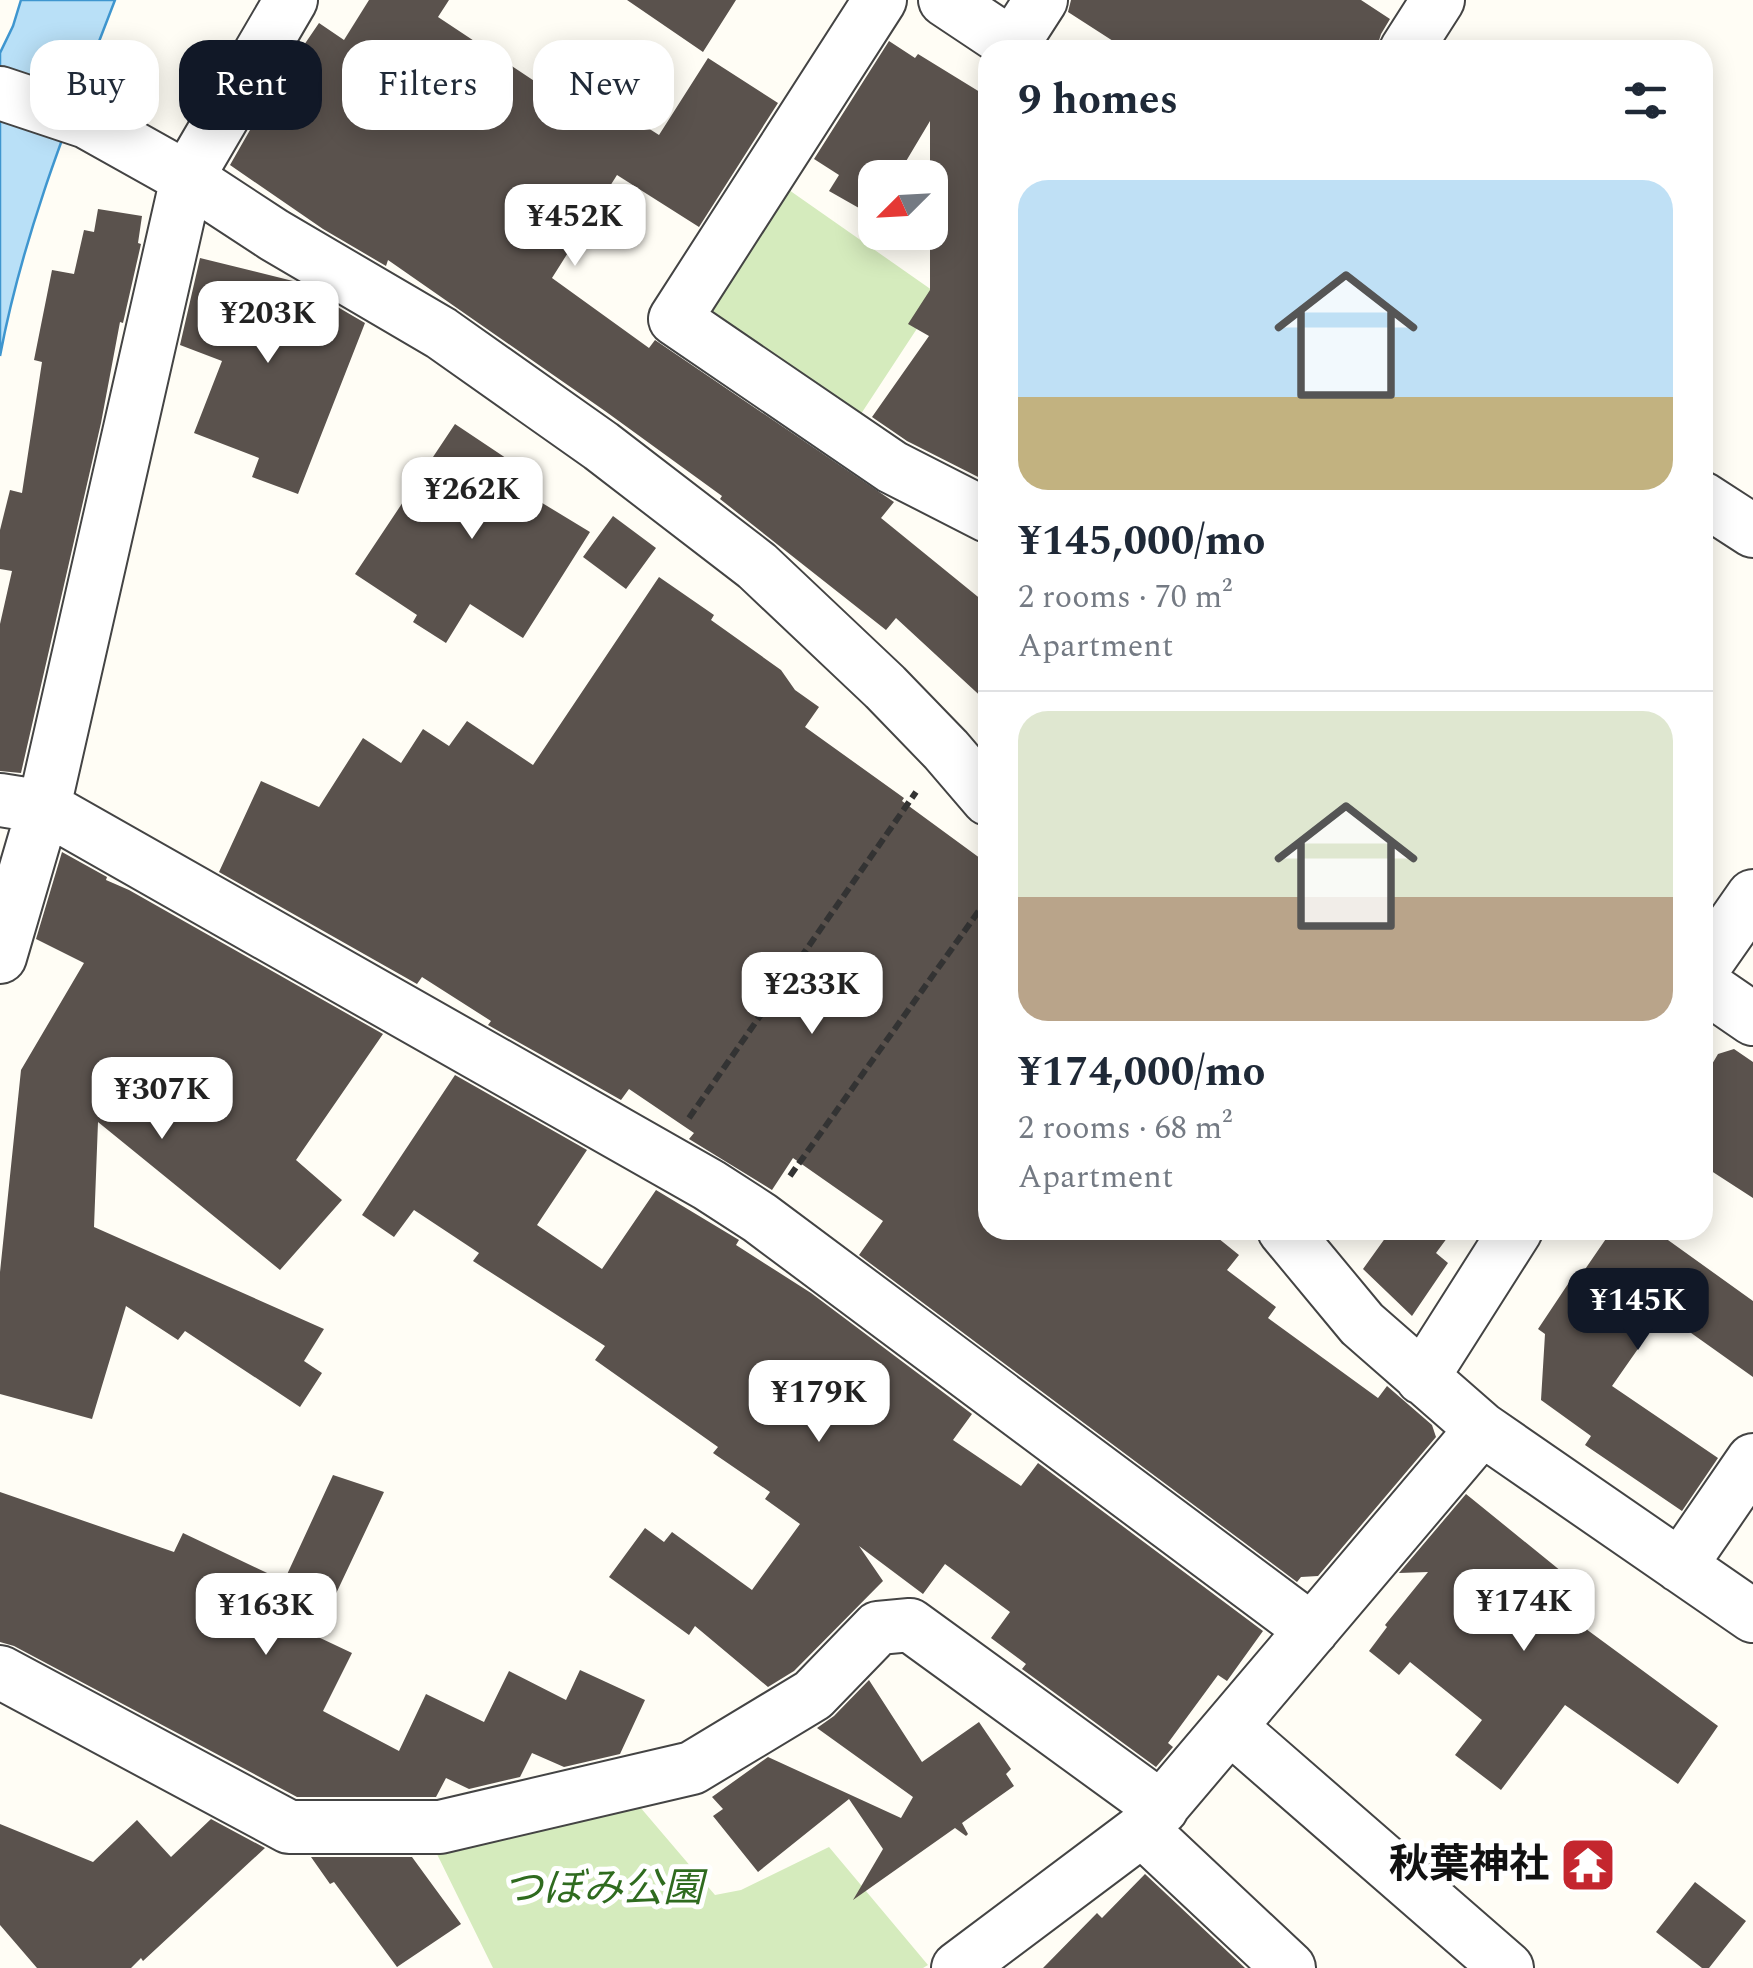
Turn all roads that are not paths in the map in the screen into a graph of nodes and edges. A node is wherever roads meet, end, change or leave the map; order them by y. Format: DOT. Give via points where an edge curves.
graph roads {
  1 [pos="291,0"];
  2 [pos="880,0"];
  3 [pos="945,0"];
  4 [pos="1042,0"];
  5 [pos="1438,0"];
  6 [pos="1004,40"];
  7 [pos="1020,40"];
  8 [pos="1412,40"];
  9 [pos="0,94"];
  10 [pos="188,178"];
  11 [pos="1713,505"];
  12 [pos="978,511"];
  13 [pos="1753,530"];
  14 [pos="978,787"];
  15 [pos="22,804"];
  16 [pos="1753,896"];
  17 [pos="1713,953"];
  18 [pos="0,957"];
  19 [pos="1713,992"];
  20 [pos="1753,1019"];
  21 [pos="1292,1240"];
  22 [pos="1510,1240"];
  23 [pos="1422,1378"];
  24 [pos="1482,1429"];
  25 [pos="1753,1460"];
  26 [pos="1680,1566"];
  27 [pos="1753,1616"];
  28 [pos="1312,1630"];
  29 [pos="0,1672"];
  30 [pos="1230,1727"];
  31 [pos="1152,1819"];
  32 [pos="958,1968"];
  33 [pos="1290,1968"];
  34 [pos="1507,1968"];
  1 -- 10 [label="street"];
  2 -- 12 [label="street" via="674,319 892,467"];
  3 -- 6 [label="street"];
  4 -- 7 [label="street"];
  5 -- 8 [label="street"];
  9 -- 10 [label="street" via="87,122"];
  10 -- 14 [label="street" via="441,333 757,566"];
  10 -- 15 [label="street"];
  11 -- 13 [label="street"];
  15 -- 18 [label="street"];
  15 -- 28 [label="street" via="662,1156 760,1218"];
  16 -- 17 [label="street"];
  19 -- 20 [label="street"];
  21 -- 23 [label="street" via="1362,1324"];
  22 -- 23 [label="street"];
  23 -- 24 [label="street"];
  24 -- 26 [label="street"];
  24 -- 28 [label="street"];
  25 -- 26 [label="street"];
  26 -- 27 [label="street"];
  28 -- 30 [label="street"];
  29 -- 31 [label="street" via="288,1826 440,1826 692,1768 813,1695 878,1628 910,1625"];
  30 -- 31 [label="street"];
  30 -- 34 [label="street"];
  31 -- 32 [label="street"];
  31 -- 33 [label="street"];
}
